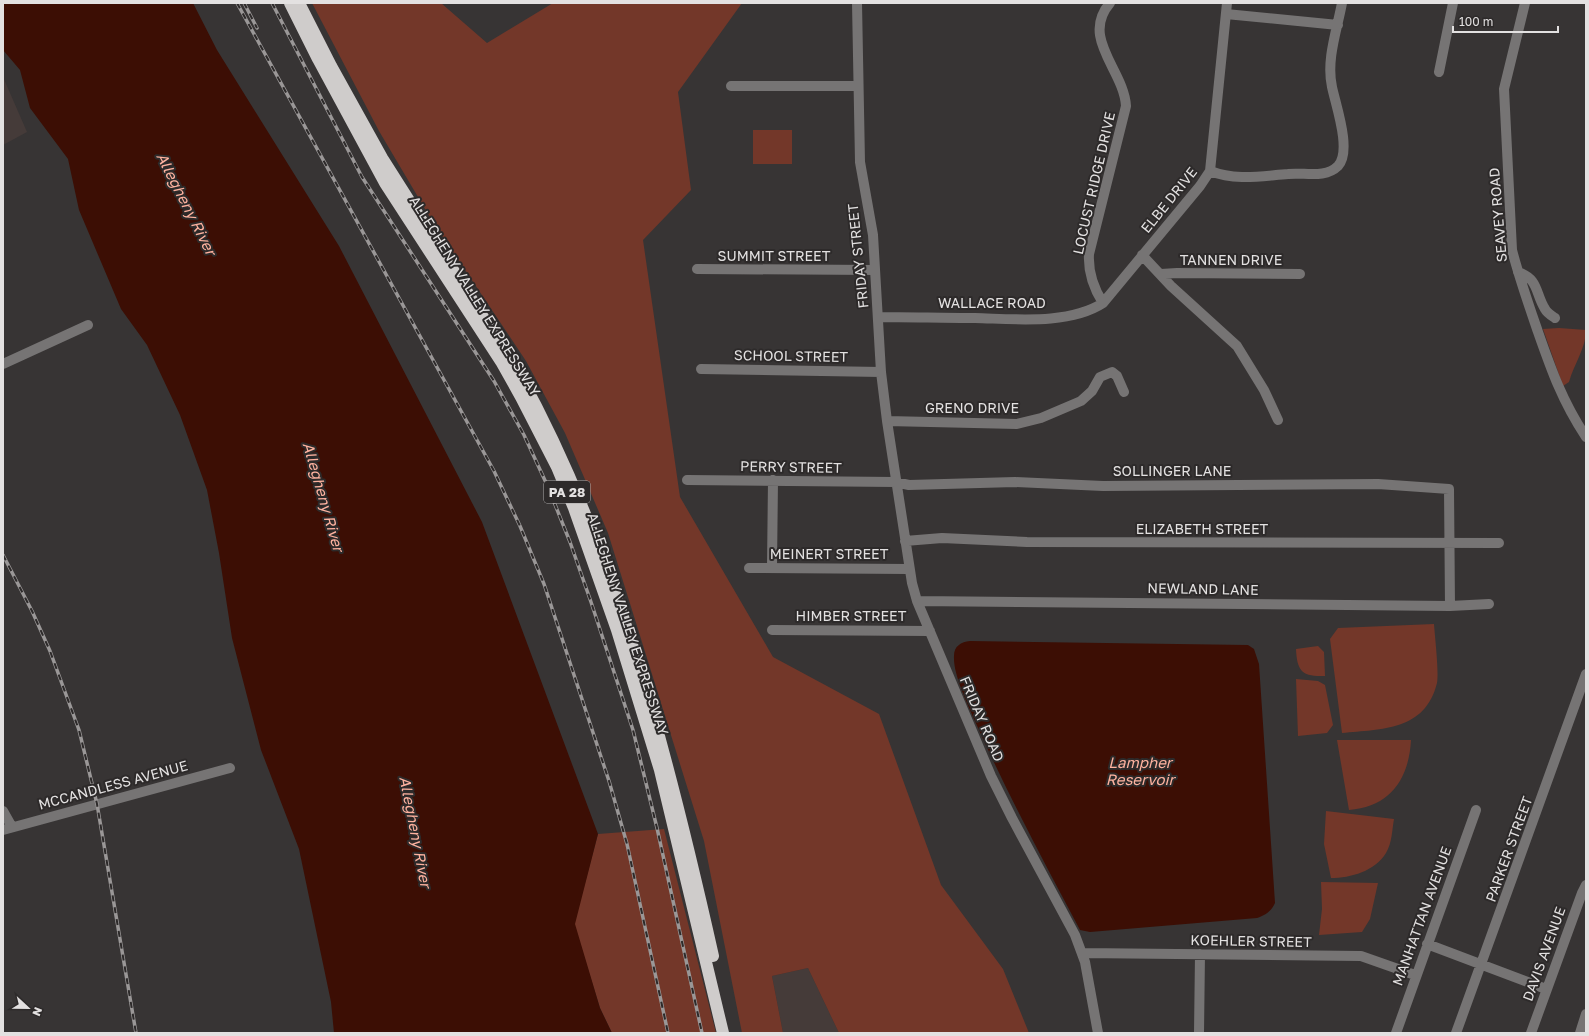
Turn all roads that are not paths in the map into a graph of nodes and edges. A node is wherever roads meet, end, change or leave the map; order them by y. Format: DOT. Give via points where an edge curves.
graph roads {
  1 [pos="290,3"];
  2 [pos="300,3"];
  3 [pos="857,3"];
  4 [pos="1110,3"];
  5 [pos="1227,3"];
  6 [pos="1342,3"];
  7 [pos="1453,3"];
  8 [pos="1525,3"];
  9 [pos="1226,14"];
  10 [pos="1338,25"];
  11 [pos="1438,72"];
  12 [pos="731,86"];
  13 [pos="858,86"];
  14 [pos="1210,171"];
  15 [pos="1142,255"];
  16 [pos="697,270"];
  17 [pos="875,270"];
  18 [pos="1518,272"];
  19 [pos="1161,274"];
  20 [pos="1300,274"];
  21 [pos="1103,303"];
  22 [pos="878,317"];
  23 [pos="1555,318"];
  24 [pos="88,325"];
  25 [pos="3,364"];
  26 [pos="701,369"];
  27 [pos="881,372"];
  28 [pos="1124,392"];
  29 [pos="1278,420"];
  30 [pos="887,421"];
  31 [pos="1586,437"];
  32 [pos="686,480"];
  33 [pos="773,480"];
  34 [pos="895,482"];
  35 [pos="905,541"];
  36 [pos="1499,543"];
  37 [pos="1449,544"];
  38 [pos="772,567"];
  39 [pos="749,568"];
  40 [pos="909,569"];
  41 [pos="917,601"];
  42 [pos="1489,604"];
  43 [pos="1450,606"];
  44 [pos="772,630"];
  45 [pos="930,631"];
  46 [pos="1586,674"];
  47 [pos="230,768"];
  48 [pos="1476,810"];
  49 [pos="3,811"];
  50 [pos="8,828"];
  51 [pos="1586,885"];
  52 [pos="1427,944"];
  53 [pos="1082,953"];
  54 [pos="1200,954"];
  55 [pos="1482,965"];
  56 [pos="1415,975"];
  57 [pos="1546,989"];
  58 [pos="1586,1014"];
  59 [pos="723,1033"];
  60 [pos="732,1033"];
  61 [pos="1098,1033"];
  62 [pos="1199,1033"];
  63 [pos="1396,1033"];
  64 [pos="1456,1033"];
  65 [pos="1531,1033"];
  66 [pos="1580,1033"];
  1 -- 59 [label="highway, ALLEGHENY VALLEY EXPRESSWAY / PA 28" via="385,183 502,363 554,460 592,555 655,750"];
  2 -- 60 [label="highway, ALLEGHENY VALLEY EXPRESSWAY / PA 28" via="331,66 382,158 525,386 553,439 590,523 654,715"];
  3 -- 13 [label="street, FRIDAY STREET"];
  4 -- 21 [label="street, LOCUST RIDGE DRIVE" via="1100,18 1099,38 1124,91 1126,106 1089,254 1090,270"];
  5 -- 9 [label="street, ELBE DRIVE"];
  6 -- 10 [label="street"];
  7 -- 11 [label="street"];
  8 -- 18 [label="street, SEAVEY ROAD" via="1504,88 1511,236"];
  9 -- 10 [label="street"];
  9 -- 14 [label="street, ELBE DRIVE"];
  10 -- 14 [label="street" via="1329,74 1344,144 1344,154 1337,167 1319,174 1290,173 1239,178"];
  12 -- 13 [label="street"];
  13 -- 17 [label="street, FRIDAY STREET" via="860,162 870,215"];
  14 -- 15 [label="street, ELBE DRIVE"];
  15 -- 19 [label="street"];
  15 -- 21 [label="street, ELBE DRIVE"];
  16 -- 17 [label="street, SUMMIT STREET"];
  17 -- 22 [label="street, FRIDAY STREET"];
  18 -- 23 [label="street" via="1533,281 1546,310"];
  18 -- 31 [label="street, SEAVEY ROAD" via="1560,394"];
  19 -- 20 [label="street, TANNEN DRIVE"];
  19 -- 29 [label="street" via="1237,346 1264,390"];
  21 -- 22 [label="street, WALLACE ROAD" via="1087,312 1071,316 1029,319"];
  22 -- 27 [label="street, FRIDAY STREET"];
  24 -- 25 [label="street"];
  26 -- 27 [label="street, SCHOOL STREET"];
  27 -- 30 [label="street, FRIDAY STREET"];
  28 -- 30 [label="street, GRENO DRIVE" via="1117,376 1112,372 1100,377 1092,391 1081,401 1041,418 1017,424"];
  30 -- 34 [label="street, FRIDAY STREET"];
  32 -- 33 [label="street, PERRY STREET"];
  33 -- 34 [label="street, PERRY STREET"];
  33 -- 38 [label="street"];
  34 -- 35 [label="street, FRIDAY ROAD"];
  34 -- 37 [label="street, SOLLINGER LANE" via="909,485 1015,482 1103,486 1378,484 1449,489"];
  35 -- 37 [label="street, ELIZABETH STREET" via="942,538 1026,542"];
  35 -- 40 [label="street, FRIDAY ROAD"];
  36 -- 37 [label="street, ELIZABETH STREET"];
  37 -- 43 [label="street"];
  38 -- 39 [label="street, MEINERT STREET"];
  38 -- 40 [label="street, MEINERT STREET"];
  40 -- 41 [label="street, FRIDAY ROAD"];
  41 -- 43 [label="street, NEWLAND LANE"];
  41 -- 45 [label="street, FRIDAY ROAD"];
  42 -- 43 [label="street, NEWLAND LANE"];
  44 -- 45 [label="street, HIMBER STREET"];
  45 -- 53 [label="street, FRIDAY ROAD" via="991,776 1075,935"];
  46 -- 55 [label="street, PARKER STREET"];
  47 -- 50 [label="street, MCCANDLESS AVENUE"];
  48 -- 52 [label="street, MANHATTAN AVENUE"];
  49 -- 50 [label="street"];
  51 -- 57 [label="street, DAVIS AVENUE"];
  52 -- 55 [label="street"];
  52 -- 56 [label="street, MANHATTAN AVENUE"];
  53 -- 54 [label="street, KOEHLER STREET"];
  53 -- 61 [label="street, FRIDAY ROAD"];
  54 -- 56 [label="street, KOEHLER STREET" via="1361,956"];
  54 -- 62 [label="street"];
  55 -- 57 [label="street"];
  55 -- 64 [label="street, PARKER STREET"];
  56 -- 63 [label="street, MANHATTAN AVENUE"];
  57 -- 65 [label="street, DAVIS AVENUE"];
  58 -- 66 [label="street"];
}
